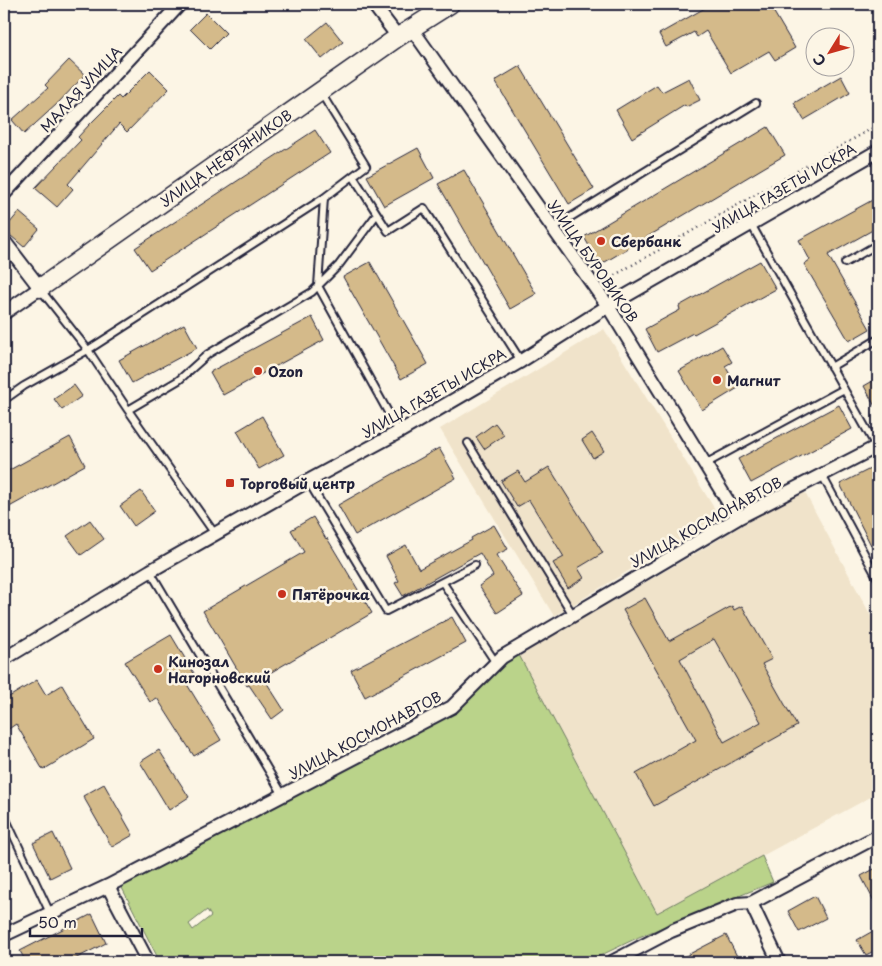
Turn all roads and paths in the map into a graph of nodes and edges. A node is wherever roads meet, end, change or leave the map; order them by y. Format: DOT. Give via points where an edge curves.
graph roads {
  1 [pos="180,4"];
  2 [pos="373,4"];
  3 [pos="450,4"];
  4 [pos="876,4"];
  5 [pos="405,33"];
  6 [pos="878,35"];
  7 [pos="320,92"];
  8 [pos="756,102"];
  9 [pos="878,125"];
  10 [pos="878,151"];
  11 [pos="353,176"];
  12 [pos="4,194"];
  13 [pos="324,198"];
  14 [pos="377,214"];
  15 [pos="751,224"];
  16 [pos="552,228"];
  17 [pos="4,241"];
  18 [pos="878,244"];
  19 [pos="845,263"];
  20 [pos="318,286"];
  21 [pos="594,286"];
  22 [pos="40,288"];
  23 [pos="608,306"];
  24 [pos="4,313"];
  25 [pos="878,339"];
  26 [pos="88,350"];
  27 [pos="521,361"];
  28 [pos="831,367"];
  29 [pos="844,389"];
  30 [pos="4,400"];
  31 [pos="128,410"];
  32 [pos="400,432"];
  33 [pos="468,443"];
  34 [pos="878,447"];
  35 [pos="705,464"];
  36 [pos="822,475"];
  37 [pos="308,481"];
  38 [pos="738,518"];
  39 [pos="214,534"];
  40 [pos="475,565"];
  41 [pos="150,571"];
  42 [pos="878,579"];
  43 [pos="442,583"];
  44 [pos="572,615"];
  45 [pos="4,658"];
  46 [pos="496,664"];
  47 [pos="283,795"];
  48 [pos="4,815"];
  49 [pos="878,836"];
  50 [pos="108,886"];
  51 [pos="751,902"];
  52 [pos="50,913"];
  53 [pos="4,935"];
  54 [pos="148,962"];
  55 [pos="612,962"];
  56 [pos="779,962"];
  1 -- 12 [label="street, МАЛАЯ УЛИЦА"];
  2 -- 5 [label="street, УЛИЦА БУРОВИКОВ"];
  3 -- 5 [label="street, УЛИЦА НЕФТЯНИКОВ"];
  4 -- 6 [label="path" via="873,25"];
  5 -- 7 [label="street, УЛИЦА НЕФТЯНИКОВ"];
  5 -- 16 [label="street, УЛИЦА БУРОВИКОВ"];
  7 -- 11 [label="lane" via="366,166"];
  7 -- 22 [label="street, УЛИЦА НЕФТЯНИКОВ"];
  8 -- 16 [label="lane"];
  9 -- 21 [label="path"];
  10 -- 15 [label="street, УЛИЦА ГАЗЕТЫ ИСКРА"];
  11 -- 13 [label="lane"];
  11 -- 14 [label="lane"];
  13 -- 20 [label="lane"];
  13 -- 26 [label="lane"];
  14 -- 20 [label="lane" via="339,265"];
  14 -- 27 [label="lane" via="388,231 424,208"];
  15 -- 23 [label="street, УЛИЦА ГАЗЕТЫ ИСКРА"];
  15 -- 28 [label="lane"];
  16 -- 21 [label="street, УЛИЦА БУРОВИКОВ"];
  17 -- 22 [label="street"];
  18 -- 19 [label="lane"];
  20 -- 31 [label="lane" via="208,354 179,380"];
  20 -- 32 [label="lane"];
  21 -- 23 [label="street, УЛИЦА БУРОВИКОВ"];
  22 -- 24 [label="street, УЛИЦА НЕФТЯНИКОВ"];
  22 -- 26 [label="lane"];
  23 -- 27 [label="street, УЛИЦА ГАЗЕТЫ ИСКРА"];
  23 -- 35 [label="street, УЛИЦА БУРОВИКОВ"];
  25 -- 28 [label="lane"];
  26 -- 30 [label="lane"];
  26 -- 31 [label="lane"];
  27 -- 32 [label="street, УЛИЦА ГАЗЕТЫ ИСКРА"];
  28 -- 29 [label="lane"];
  29 -- 34 [label="lane"];
  29 -- 35 [label="lane"];
  31 -- 39 [label="lane"];
  32 -- 37 [label="street, УЛИЦА ГАЗЕТЫ ИСКРА"];
  33 -- 44 [label="lane"];
  34 -- 36 [label="street, УЛИЦА КОСМОНАВТОВ"];
  35 -- 38 [label="street, УЛИЦА БУРОВИКОВ"];
  36 -- 38 [label="street, УЛИЦА КОСМОНАВТОВ"];
  36 -- 42 [label="lane"];
  37 -- 39 [label="street, УЛИЦА ГАЗЕТЫ ИСКРА"];
  37 -- 43 [label="lane" via="386,611"];
  38 -- 44 [label="street, УЛИЦА КОСМОНАВТОВ"];
  39 -- 41 [label="street, УЛИЦА ГАЗЕТЫ ИСКРА"];
  40 -- 43 [label="lane"];
  41 -- 45 [label="street, УЛИЦА ГАЗЕТЫ ИСКРА"];
  41 -- 47 [label="lane"];
  43 -- 46 [label="lane"];
  44 -- 46 [label="street, УЛИЦА КОСМОНАВТОВ" via="502,657"];
  46 -- 47 [label="street, УЛИЦА КОСМОНАВТОВ" via="452,706"];
  47 -- 50 [label="street, УЛИЦА КОСМОНАВТОВ"];
  48 -- 52 [label="lane"];
  49 -- 51 [label="street"];
  50 -- 52 [label="street, УЛИЦА КОСМОНАВТОВ"];
  50 -- 54 [label="street"];
  51 -- 55 [label="street" via="737,904 671,931"];
  51 -- 56 [label="street"];
  52 -- 53 [label="street, УЛИЦА КОСМОНАВТОВ"];
}
